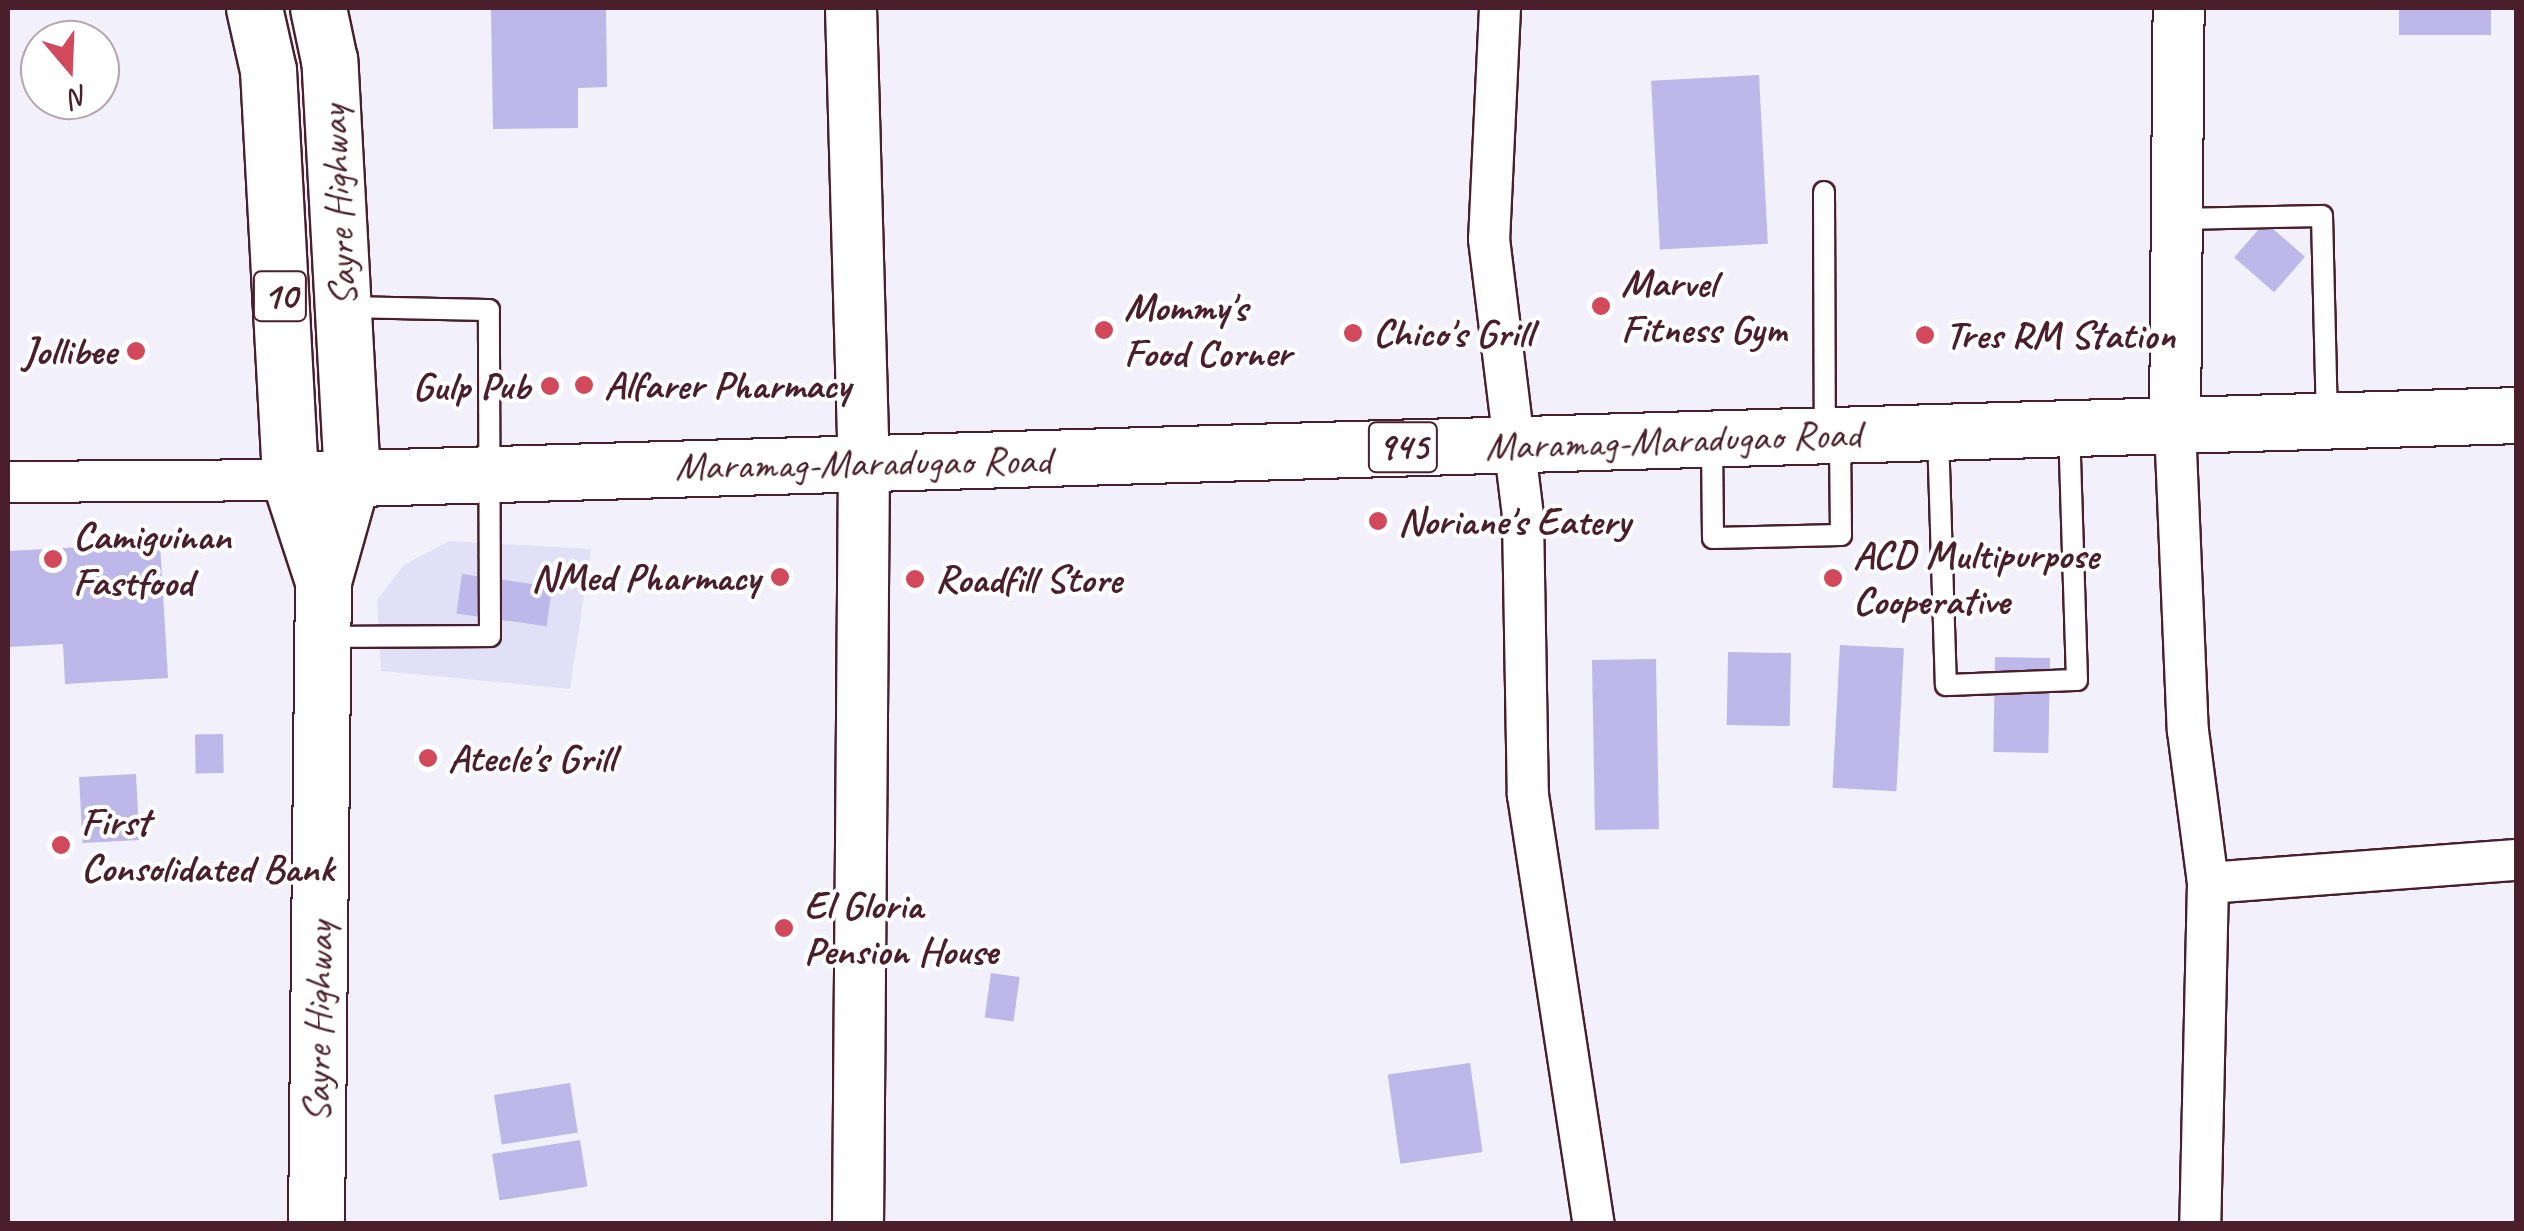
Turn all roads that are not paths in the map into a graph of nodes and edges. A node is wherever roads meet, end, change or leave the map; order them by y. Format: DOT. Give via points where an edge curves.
graph roads {
  1 [pos="254,8"];
  2 [pos="318,8"];
  3 [pos="852,8"];
  4 [pos="1500,8"];
  5 [pos="2179,8"];
  6 [pos="1824,192"];
  7 [pos="2177,219"];
  8 [pos="345,307"];
  9 [pos="2516,415"];
  10 [pos="2327,421"];
  11 [pos="2175,426"];
  12 [pos="2068,428"];
  13 [pos="1938,432"];
  14 [pos="1832,435"];
  15 [pos="1712,439"];
  16 [pos="1514,444"];
  17 [pos="864,464"];
  18 [pos="491,471"];
  19 [pos="352,478"];
  20 [pos="290,480"];
  21 [pos="8,482"];
  22 [pos="322,581"];
  23 [pos="322,637"];
  24 [pos="2516,860"];
  25 [pos="2208,883"];
  26 [pos="316,1224"];
  27 [pos="858,1224"];
  28 [pos="1594,1224"];
  29 [pos="2200,1224"];
  1 -- 20 [label="main road, Sayre Highway / 10" via="268,70"];
  2 -- 8 [label="main road, Sayre Highway / 10"];
  3 -- 17 [label="street"];
  4 -- 16 [label="street" via="1488,239"];
  5 -- 7 [label="street"];
  6 -- 14 [label="lane"];
  7 -- 10 [label="lane" via="2322,216"];
  7 -- 11 [label="street"];
  8 -- 18 [label="lane" via="490,310"];
  8 -- 19 [label="main road, Sayre Highway / 10"];
  9 -- 10 [label="main road, Maramag-Maradugao Road / 945"];
  10 -- 11 [label="main road, Maramag-Maradugao Road / 945"];
  11 -- 12 [label="main road, Maramag-Maradugao Road / 945"];
  11 -- 25 [label="street" via="2188,731"];
  12 -- 13 [label="main road, Maramag-Maradugao Road / 945"];
  12 -- 13 [label="lane" via="2077,680 1946,686"];
  13 -- 14 [label="main road, Maramag-Maradugao Road / 945"];
  14 -- 15 [label="main road, Maramag-Maradugao Road / 945"];
  14 -- 15 [label="lane" via="1841,535 1713,538"];
  15 -- 16 [label="main road, Maramag-Maradugao Road / 945"];
  16 -- 17 [label="main road, Maramag-Maradugao Road / 945"];
  16 -- 28 [label="street" via="1528,795"];
  17 -- 18 [label="main road, Maramag-Maradugao Road / 945"];
  17 -- 27 [label="street"];
  18 -- 19 [label="main road, Maramag-Maradugao Road / 945"];
  18 -- 23 [label="lane" via="490,636"];
  19 -- 20 [label="main road, Maramag-Maradugao Road / 945"];
  19 -- 22 [label="main road, Sayre Highway / 10"];
  20 -- 21 [label="street"];
  20 -- 22 [label="main road, Sayre Highway / 10"];
  22 -- 23 [label="main road, Sayre Highway / 10"];
  23 -- 26 [label="main road, Sayre Highway / 10"];
  24 -- 25 [label="street"];
  25 -- 29 [label="street"];
}
